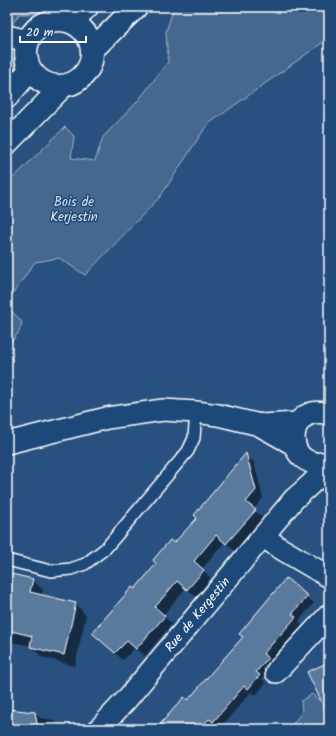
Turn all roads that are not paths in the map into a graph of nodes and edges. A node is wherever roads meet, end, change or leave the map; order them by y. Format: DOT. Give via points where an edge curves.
graph roads {
  1 [pos="87,7"];
  2 [pos="136,7"];
  3 [pos="71,22"];
  4 [pos="7,36"];
  5 [pos="28,41"];
  6 [pos="92,50"];
  7 [pos="30,70"];
  8 [pos="62,87"];
  9 [pos="7,97"];
  10 [pos="7,143"];
  11 [pos="196,412"];
  12 [pos="329,414"];
  13 [pos="298,423"];
  14 [pos="260,425"];
  15 [pos="7,443"];
  16 [pos="297,450"];
  17 [pos="327,462"];
  18 [pos="294,499"];
  19 [pos="263,536"];
  20 [pos="7,560"];
  21 [pos="329,577"];
  22 [pos="329,615"];
  23 [pos="276,672"];
  24 [pos="99,729"];
  1 -- 3 [label="main road"];
  2 -- 6 [label="main road"];
  3 -- 5 [label="main road" via="50,21 40,26"];
  3 -- 6 [label="main road" via="86,33"];
  4 -- 5 [label="street"];
  5 -- 7 [label="main road" via="26,52"];
  6 -- 8 [label="main road" via="91,63 85,74 74,84"];
  7 -- 8 [label="main road" via="44,83"];
  7 -- 9 [label="main road"];
  8 -- 10 [label="main road"];
  11 -- 14 [label="street"];
  11 -- 15 [label="street" via="163,410 107,418"];
  11 -- 20 [label="lane" via="194,438 188,451 106,548 85,564 71,569 51,571"];
  12 -- 13 [label="street" via="312,412"];
  13 -- 14 [label="street"];
  13 -- 16 [label="street, Rue de Kergestin" via="295,429"];
  14 -- 16 [label="main road"];
  16 -- 17 [label="street, Rue de Kergestin" via="313,463"];
  16 -- 18 [label="street, Rue de Kergestin" via="297,486"];
  17 -- 18 [label="street, Rue de Kergestin" via="318,477"];
  18 -- 19 [label="street, Rue de Kergestin"];
  19 -- 21 [label="street"];
  19 -- 24 [label="street, Rue de Kergestin" via="132,694"];
  22 -- 23 [label="street"];
}
